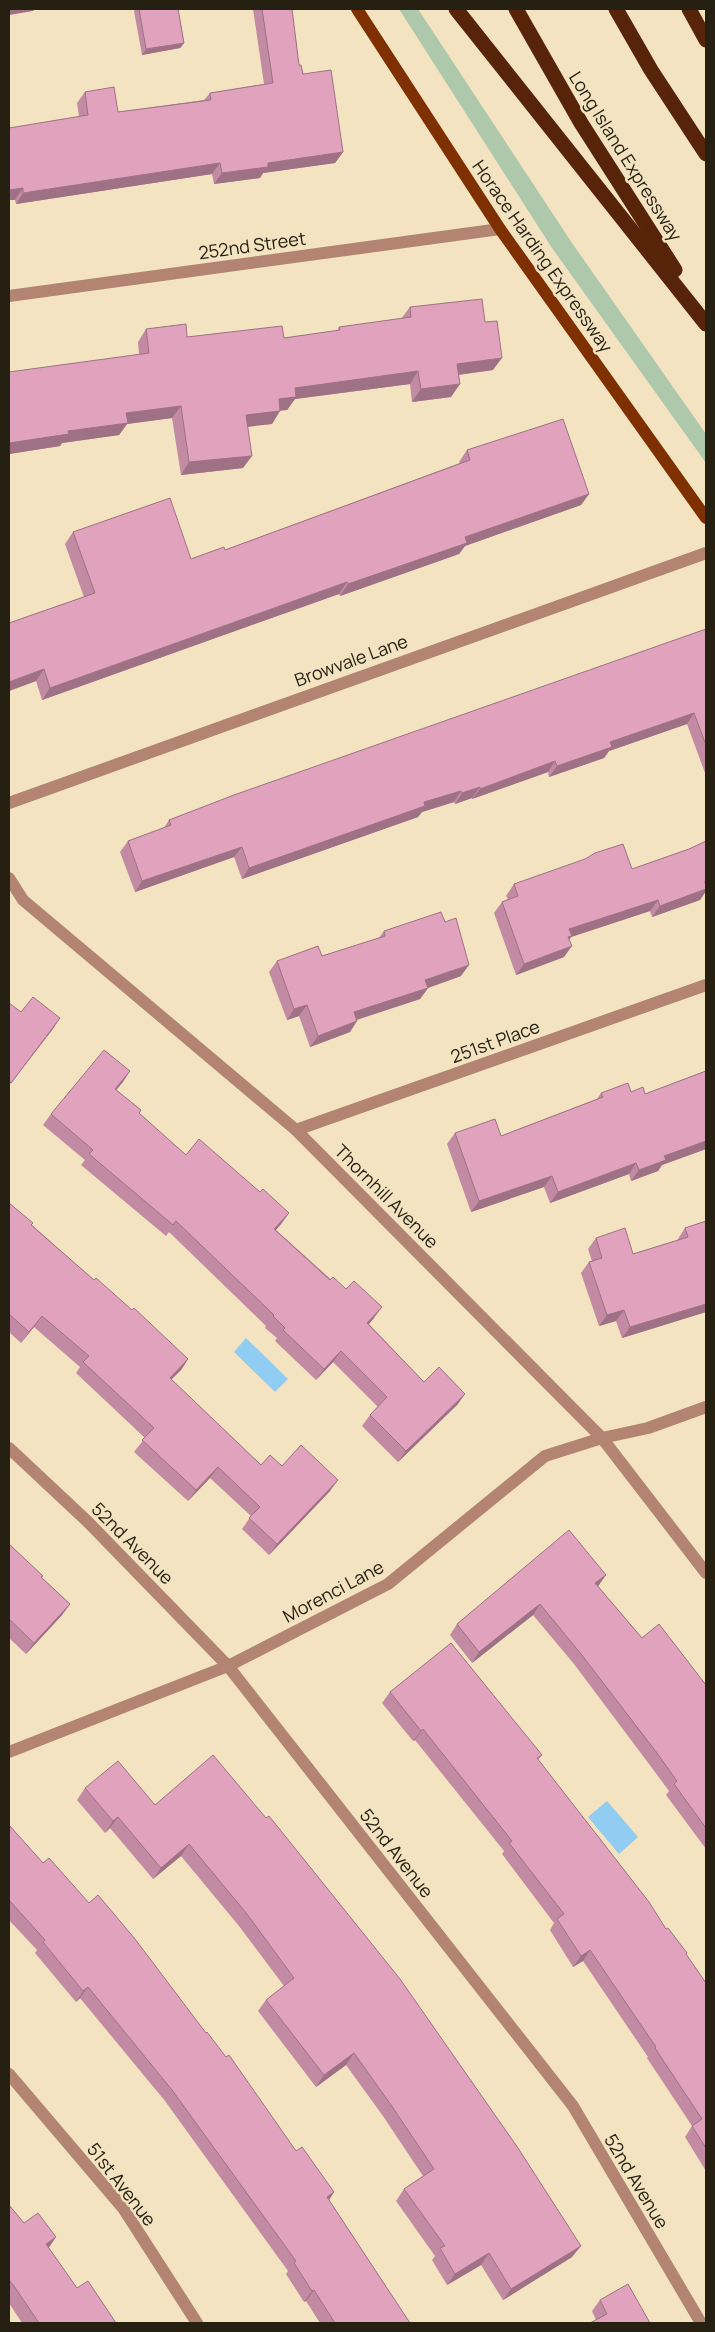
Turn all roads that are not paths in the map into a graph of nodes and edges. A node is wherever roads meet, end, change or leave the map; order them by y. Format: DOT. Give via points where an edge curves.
graph roads {
  1 [pos="357,9"];
  2 [pos="456,9"];
  3 [pos="516,9"];
  4 [pos="616,9"];
  5 [pos="689,9"];
  6 [pos="706,40"];
  7 [pos="706,154"];
  8 [pos="500,229"];
  9 [pos="9,296"];
  10 [pos="706,322"];
  11 [pos="706,518"];
  12 [pos="706,552"];
  13 [pos="9,803"];
  14 [pos="9,878"];
  15 [pos="706,985"];
  16 [pos="296,1130"];
  17 [pos="706,1407"];
  18 [pos="602,1438"];
  19 [pos="9,1448"];
  20 [pos="706,1573"];
  21 [pos="228,1666"];
  22 [pos="9,1752"];
  23 [pos="9,2074"];
  24 [pos="197,2323"];
  25 [pos="701,2323"];
  1 -- 8 [label="main road, Horace Harding Expressway"];
  2 -- 10 [label="highway"];
  3 -- 10 [label="highway, Long Island Expressway" via="581,123"];
  4 -- 7 [label="highway"];
  5 -- 6 [label="highway"];
  8 -- 9 [label="street, 252nd Street"];
  8 -- 11 [label="main road, Horace Harding Expressway"];
  12 -- 13 [label="street, Browvale Lane"];
  14 -- 16 [label="street, Thornhill Avenue" via="24,900"];
  15 -- 16 [label="street, 251st Place"];
  16 -- 18 [label="street, Thornhill Avenue"];
  17 -- 18 [label="street, Morenci Lane" via="648,1428"];
  18 -- 20 [label="street, Thornhill Avenue"];
  18 -- 21 [label="street, Morenci Lane" via="545,1456 388,1584"];
  19 -- 21 [label="street, 52nd Avenue" via="89,1523"];
  21 -- 22 [label="street, Morenci Lane"];
  21 -- 25 [label="street, 52nd Avenue" via="573,2106"];
  23 -- 24 [label="street, 51st Avenue" via="123,2208"];
}
